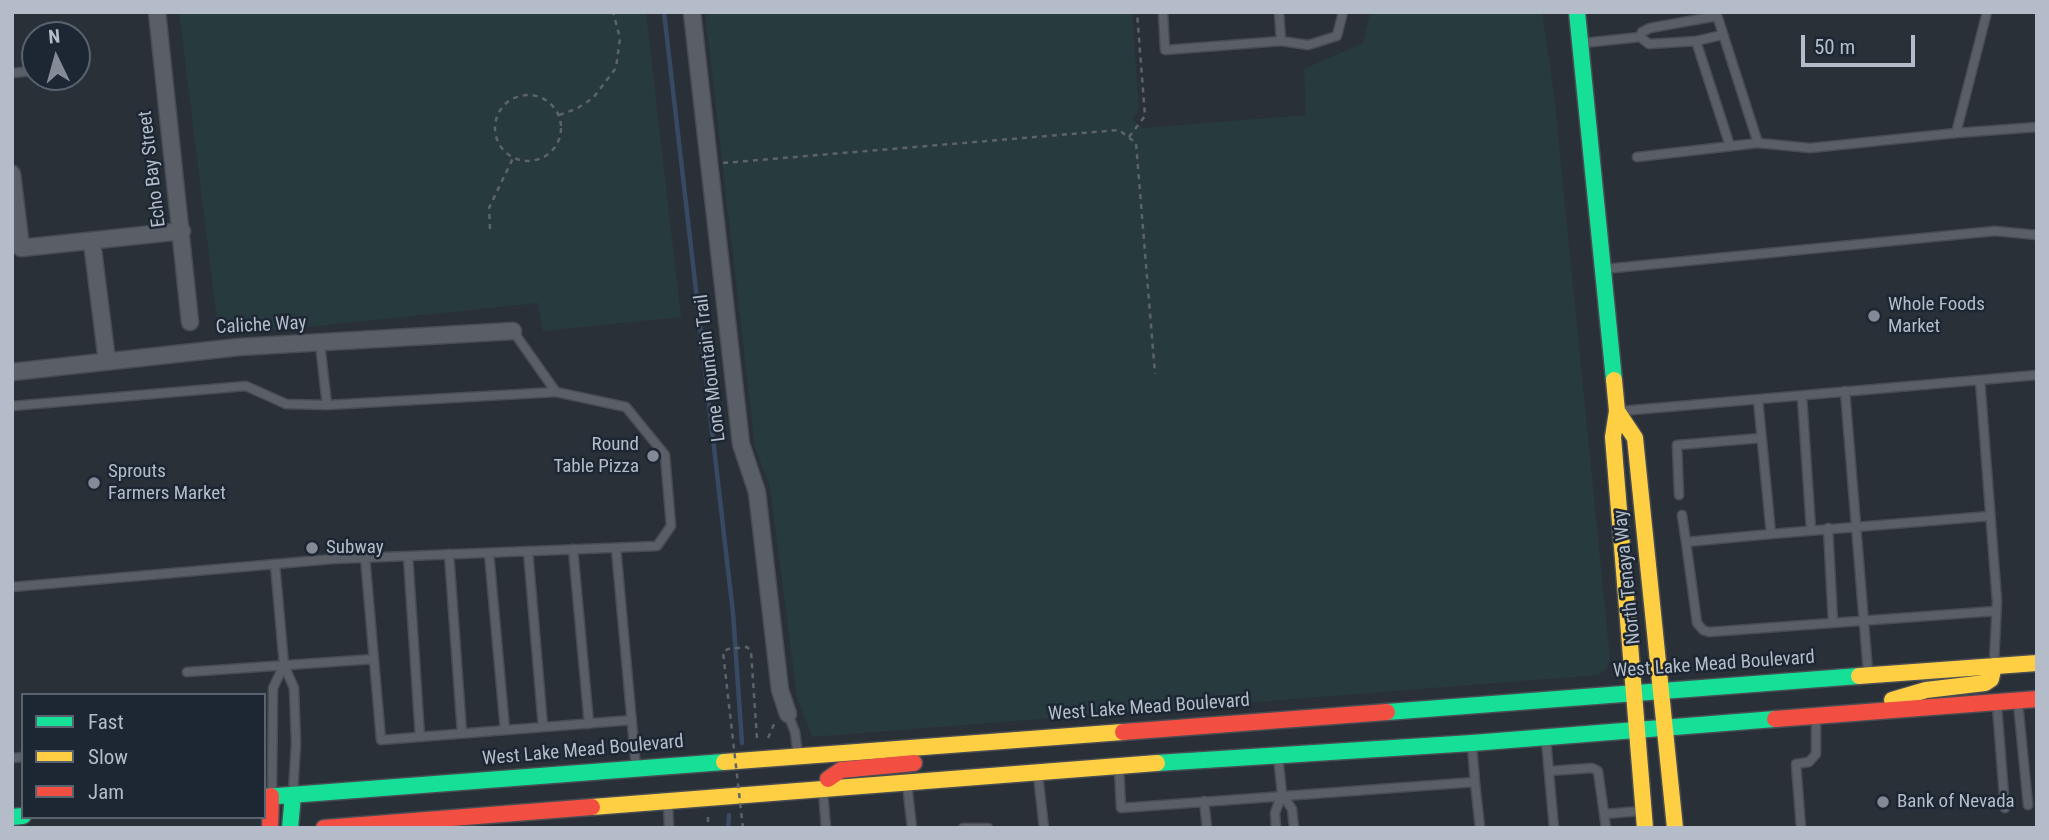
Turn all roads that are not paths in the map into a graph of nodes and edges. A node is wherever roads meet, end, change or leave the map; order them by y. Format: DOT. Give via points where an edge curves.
graph roads {
  1 [pos="157,12"];
  2 [pos="692,12"];
  3 [pos="1163,12"];
  4 [pos="1279,12"];
  5 [pos="1343,12"];
  6 [pos="1577,12"];
  7 [pos="1987,12"];
  8 [pos="1716,14"];
  9 [pos="1663,26"];
  10 [pos="1722,35"];
  11 [pos="1640,37"];
  12 [pos="1696,40"];
  13 [pos="1281,41"];
  14 [pos="1580,43"];
  15 [pos="1664,43"];
  16 [pos="2037,127"];
  17 [pos="1955,133"];
  18 [pos="1758,143"];
  19 [pos="1730,146"];
  20 [pos="1637,157"];
  21 [pos="12,174"];
  22 [pos="182,232"];
  23 [pos="2037,236"];
  24 [pos="92,242"];
  25 [pos="1602,270"];
  26 [pos="190,322"];
  27 [pos="513,331"];
  28 [pos="320,344"];
  29 [pos="107,362"];
  30 [pos="12,372"];
  31 [pos="2037,375"];
  32 [pos="1980,380"];
  33 [pos="1845,391"];
  34 [pos="556,392"];
  35 [pos="1802,397"];
  36 [pos="1758,400"];
  37 [pos="327,405"];
  38 [pos="12,406"];
  39 [pos="1617,411"];
  40 [pos="1761,438"];
  41 [pos="1679,495"];
  42 [pos="1682,516"];
  43 [pos="1990,516"];
  44 [pos="1856,525"];
  45 [pos="1828,528"];
  46 [pos="1811,530"];
  47 [pos="1770,534"];
  48 [pos="1686,542"];
  49 [pos="616,548"];
  50 [pos="573,549"];
  51 [pos="528,551"];
  52 [pos="489,552"];
  53 [pos="449,554"];
  54 [pos="408,556"];
  55 [pos="365,557"];
  56 [pos="275,564"];
  57 [pos="12,587"];
  58 [pos="1996,611"];
  59 [pos="1864,619"];
  60 [pos="1833,622"];
  61 [pos="374,659"];
  62 [pos="2037,663"];
  63 [pos="284,666"];
  64 [pos="1994,666"];
  65 [pos="187,672"];
  66 [pos="1868,675"];
  67 [pos="2037,677"];
  68 [pos="1661,690"];
  69 [pos="1634,692"];
  70 [pos="2037,699"];
  71 [pos="2018,701"];
  72 [pos="1996,703"];
  73 [pos="1844,714"];
  74 [pos="784,716"];
  75 [pos="1816,716"];
  76 [pos="632,720"];
  77 [pos="1275,720"];
  78 [pos="589,724"];
  79 [pos="543,727"];
  80 [pos="1664,728"];
  81 [pos="505,730"];
  82 [pos="1637,731"];
  83 [pos="462,733"];
  84 [pos="420,737"];
  85 [pos="1545,737"];
  86 [pos="974,742"];
  87 [pos="1472,743"];
  88 [pos="1278,753"];
  89 [pos="793,755"];
  90 [pos="1118,765"];
  91 [pos="636,768"];
  92 [pos="1549,771"];
  93 [pos="1038,772"];
  94 [pos="570,774"];
  95 [pos="907,782"];
  96 [pos="1475,782"];
  97 [pos="823,788"];
  98 [pos="1282,794"];
  99 [pos="293,795"];
  100 [pos="268,797"];
  101 [pos="667,800"];
  102 [pos="1204,801"];
  103 [pos="2028,805"];
  104 [pos="2005,808"];
  105 [pos="1643,811"];
  106 [pos="1605,814"];
  107 [pos="472,822"];
  108 [pos="369,826"];
  109 [pos="270,828"];
  110 [pos="290,828"];
  111 [pos="324,828"];
  112 [pos="669,828"];
  113 [pos="826,828"];
  114 [pos="912,828"];
  115 [pos="964,828"];
  116 [pos="988,828"];
  117 [pos="1044,828"];
  118 [pos="1207,828"];
  119 [pos="1276,828"];
  120 [pos="1294,828"];
  121 [pos="1480,828"];
  122 [pos="1554,828"];
  123 [pos="1606,828"];
  124 [pos="1645,828"];
  125 [pos="1675,828"];
  126 [pos="1801,828"];
  1 -- 22 [label="street, Echo Bay Street"];
  2 -- 74 [label="street, Lone Mountain Trail" via="741,444 757,492"];
  3 -- 13 [label="lane" via="1165,50"];
  4 -- 13 [label="lane"];
  5 -- 13 [label="lane" via="1337,37 1308,45"];
  6 -- 14 [label="main road, North Tenaya Way"];
  7 -- 17 [label="lane"];
  8 -- 9 [label="lane"];
  8 -- 10 [label="lane"];
  9 -- 11 [label="lane" via="1645,30"];
  9 -- 15 [label="lane"];
  10 -- 12 [label="lane"];
  10 -- 18 [label="lane"];
  11 -- 14 [label="lane"];
  11 -- 15 [label="lane" via="1644,43"];
  12 -- 15 [label="lane"];
  12 -- 19 [label="lane"];
  14 -- 25 [label="main road, North Tenaya Way"];
  16 -- 17 [label="lane"];
  17 -- 18 [label="lane" via="1810,148"];
  18 -- 19 [label="lane"];
  19 -- 20 [label="lane"];
  21 -- 24 [label="street" via="20,248"];
  22 -- 24 [label="street"];
  22 -- 26 [label="street, Echo Bay Street"];
  23 -- 25 [label="lane" via="1995,231"];
  24 -- 29 [label="street"];
  25 -- 39 [label="main road, North Tenaya Way"];
  27 -- 28 [label="street, Caliche Way"];
  27 -- 34 [label="lane"];
  28 -- 29 [label="street, Caliche Way" via="239,347"];
  28 -- 37 [label="lane"];
  29 -- 30 [label="street, Caliche Way"];
  31 -- 32 [label="lane"];
  32 -- 33 [label="lane"];
  32 -- 43 [label="lane"];
  33 -- 35 [label="lane"];
  33 -- 44 [label="lane"];
  34 -- 37 [label="lane"];
  34 -- 49 [label="lane" via="626,407 665,455 671,526 657,546"];
  35 -- 36 [label="lane"];
  35 -- 46 [label="lane"];
  36 -- 39 [label="lane"];
  36 -- 40 [label="lane"];
  37 -- 38 [label="lane" via="286,404 246,386"];
  39 -- 68 [label="main road, North Tenaya Way" via="1635,438"];
  39 -- 69 [label="main road, North Tenaya Way" via="1613,436"];
  40 -- 41 [label="lane" via="1677,445"];
  40 -- 47 [label="lane"];
  42 -- 48 [label="lane"];
  43 -- 44 [label="lane"];
  43 -- 58 [label="lane"];
  44 -- 45 [label="lane"];
  44 -- 59 [label="lane"];
  45 -- 46 [label="lane"];
  45 -- 60 [label="lane"];
  46 -- 47 [label="lane"];
  47 -- 48 [label="lane"];
  48 -- 60 [label="lane" via="1698,623 1703,630"];
  49 -- 50 [label="lane"];
  49 -- 76 [label="lane"];
  50 -- 51 [label="lane"];
  50 -- 78 [label="lane"];
  51 -- 52 [label="lane"];
  51 -- 79 [label="lane"];
  52 -- 53 [label="lane"];
  52 -- 81 [label="lane"];
  53 -- 54 [label="lane"];
  53 -- 83 [label="lane"];
  54 -- 55 [label="lane"];
  54 -- 84 [label="lane"];
  55 -- 56 [label="lane"];
  55 -- 61 [label="lane"];
  56 -- 57 [label="lane"];
  56 -- 63 [label="lane"];
  58 -- 59 [label="lane"];
  58 -- 64 [label="lane"];
  59 -- 60 [label="lane"];
  59 -- 66 [label="lane"];
  61 -- 63 [label="lane"];
  61 -- 84 [label="lane" via="381,740"];
  62 -- 64 [label="main road, West Lake Mead Boulevard"];
  63 -- 65 [label="lane"];
  63 -- 99 [label="lane" via="294,688"];
  63 -- 100 [label="lane" via="273,688"];
  64 -- 66 [label="main road, West Lake Mead Boulevard"];
  64 -- 73 [label="main road" via="1985,683 1926,690"];
  66 -- 68 [label="main road, West Lake Mead Boulevard"];
  67 -- 72 [label="main road" via="2010,683"];
  68 -- 69 [label="main road, West Lake Mead Boulevard"];
  68 -- 80 [label="main road, North Tenaya Way"];
  69 -- 77 [label="main road, West Lake Mead Boulevard"];
  69 -- 82 [label="main road, North Tenaya Way"];
  70 -- 71 [label="main road"];
  71 -- 72 [label="main road"];
  71 -- 103 [label="lane"];
  72 -- 73 [label="main road"];
  72 -- 104 [label="lane"];
  73 -- 75 [label="main road"];
  74 -- 89 [label="lane" via="795,732"];
  75 -- 80 [label="main road"];
  75 -- 126 [label="lane" via="1816,754 1809,762 1796,764"];
  76 -- 78 [label="lane"];
  76 -- 91 [label="lane"];
  77 -- 86 [label="main road, West Lake Mead Boulevard"];
  77 -- 88 [label="main road"];
  78 -- 79 [label="lane"];
  79 -- 81 [label="lane"];
  80 -- 82 [label="main road"];
  80 -- 125 [label="main road, North Tenaya Way"];
  81 -- 83 [label="lane"];
  82 -- 85 [label="main road"];
  82 -- 105 [label="main road, North Tenaya Way"];
  83 -- 84 [label="lane"];
  85 -- 87 [label="main road"];
  85 -- 92 [label="lane"];
  86 -- 89 [label="main road, West Lake Mead Boulevard"];
  86 -- 97 [label="main road" via="916,762 841,770"];
  87 -- 88 [label="main road"];
  87 -- 96 [label="lane"];
  88 -- 90 [label="main road"];
  88 -- 98 [label="lane"];
  89 -- 91 [label="main road, West Lake Mead Boulevard"];
  89 -- 101 [label="main road" via="811,764 809,774 694,784"];
  90 -- 93 [label="main road"];
  90 -- 102 [label="lane" via="1121,808"];
  91 -- 94 [label="main road, West Lake Mead Boulevard"];
  92 -- 106 [label="lane" via="1598,771"];
  92 -- 122 [label="lane"];
  93 -- 95 [label="main road"];
  93 -- 117 [label="lane"];
  94 -- 99 [label="main road, West Lake Mead Boulevard"];
  94 -- 107 [label="main road" via="508,796 476,801"];
  95 -- 97 [label="main road"];
  95 -- 114 [label="lane"];
  96 -- 98 [label="lane"];
  96 -- 121 [label="lane"];
  97 -- 101 [label="main road"];
  97 -- 113 [label="lane"];
  98 -- 102 [label="lane"];
  98 -- 119 [label="lane" via="1275,813"];
  98 -- 120 [label="lane" via="1292,809"];
  99 -- 100 [label="main road, West Lake Mead Boulevard"];
  99 -- 110 [label="main road"];
  100 -- 109 [label="main road"];
  101 -- 107 [label="main road"];
  101 -- 112 [label="lane"];
  102 -- 118 [label="lane"];
  105 -- 106 [label="lane"];
  105 -- 124 [label="main road, North Tenaya Way"];
  106 -- 123 [label="lane"];
  107 -- 108 [label="main road"];
  108 -- 111 [label="main road"];
  115 -- 116 [label="lane"];
}
